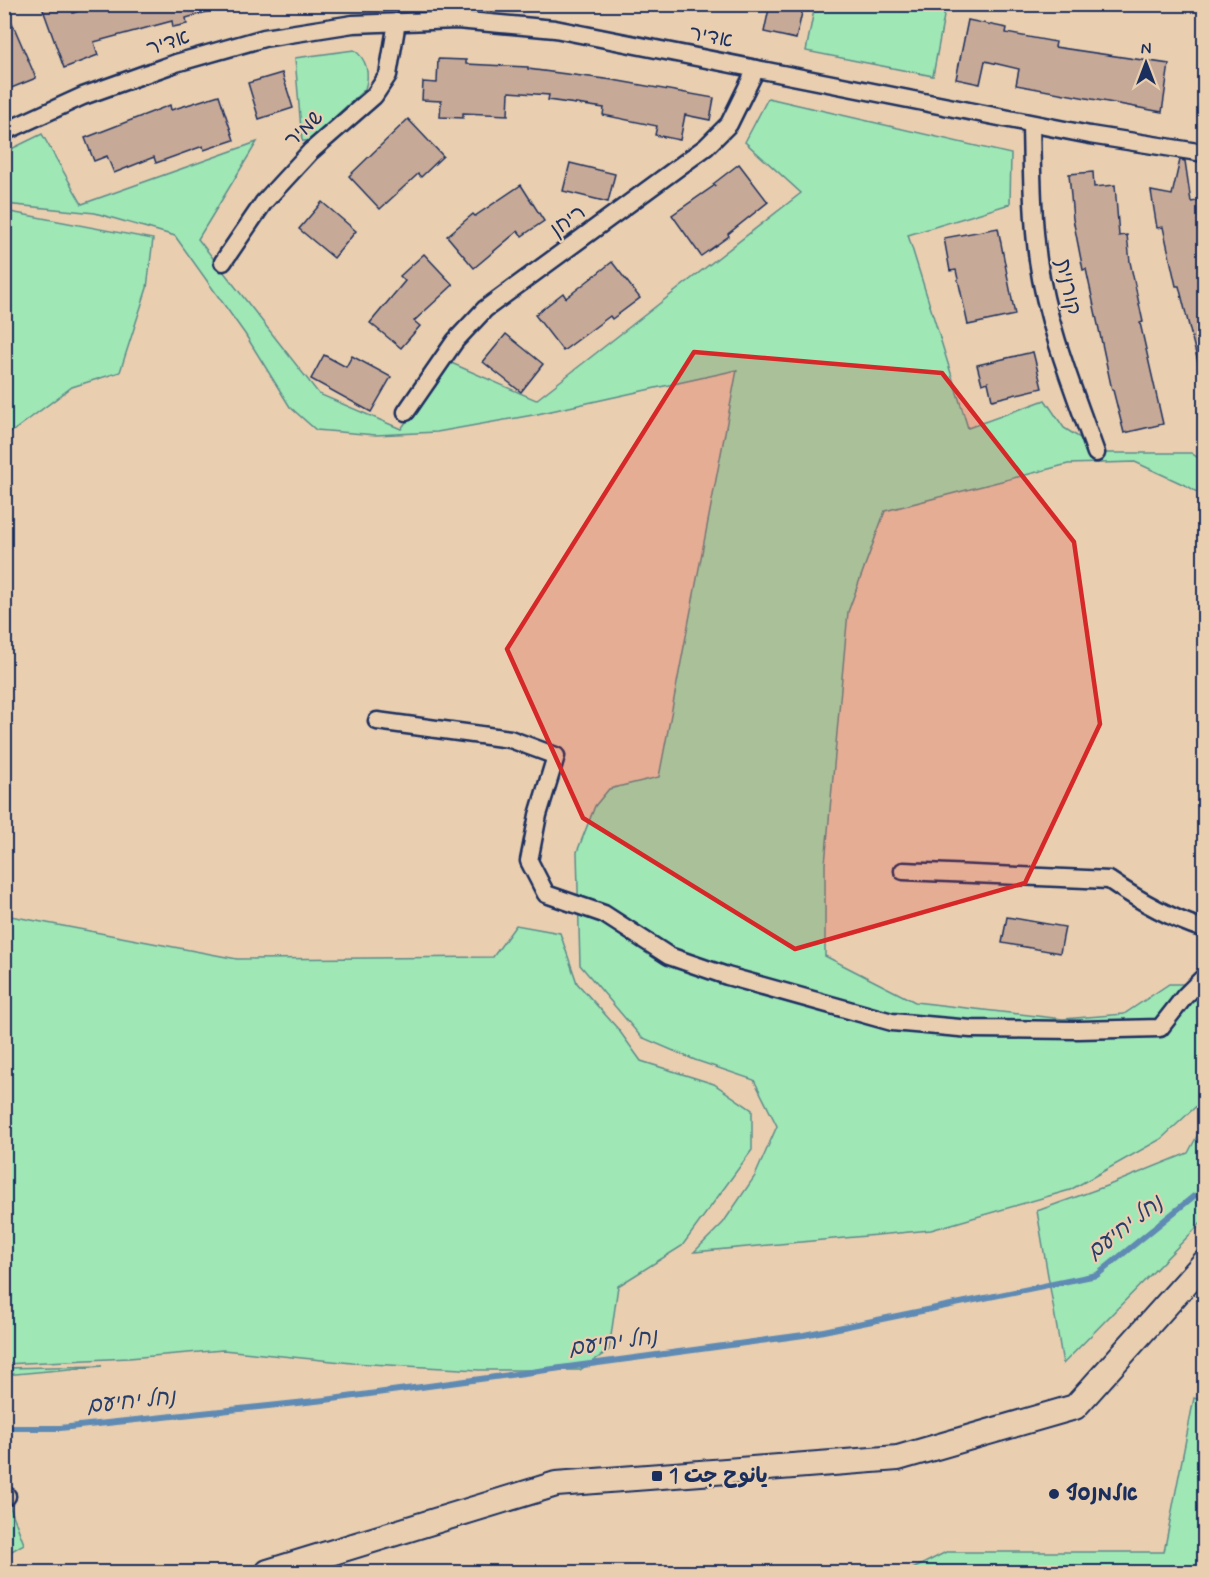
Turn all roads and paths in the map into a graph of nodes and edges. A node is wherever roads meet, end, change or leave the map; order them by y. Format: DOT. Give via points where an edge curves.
graph roads {
  1 [pos="397,22"];
  2 [pos="756,69"];
  3 [pos="1031,124"];
  4 [pos="4,132"];
  5 [pos="1204,153"];
  6 [pos="223,262"];
  7 [pos="406,412"];
  8 [pos="1096,453"];
  9 [pos="376,721"];
  10 [pos="903,871"];
  11 [pos="1204,929"];
  12 [pos="1204,977"];
  13 [pos="1204,1263"];
  14 [pos="268,1572"];
  1 -- 2 [label="street, אדיר" via="457,20 555,29"];
  1 -- 4 [label="street, אדיר" via="353,24 264,38 176,63 83,96"];
  1 -- 6 [label="street, שמיר" via="388,75 374,96 311,152 264,202"];
  2 -- 3 [label="street, אדיר"];
  2 -- 7 [label="street, ריחן" via="729,124 706,147 485,309 455,341"];
  3 -- 5 [label="street, אדיר"];
  3 -- 8 [label="street, קורנית" via="1038,263 1057,344"];
  9 -- 12 [label="street" via="510,739 556,756 529,861 546,894 604,914 669,956 727,976 892,1022 971,1029 1066,1030 1160,1028"];
  10 -- 11 [label="street" via="1109,880 1136,898"];
  13 -- 14 [label="main road" via="1075,1407 898,1458 556,1484"];
}
